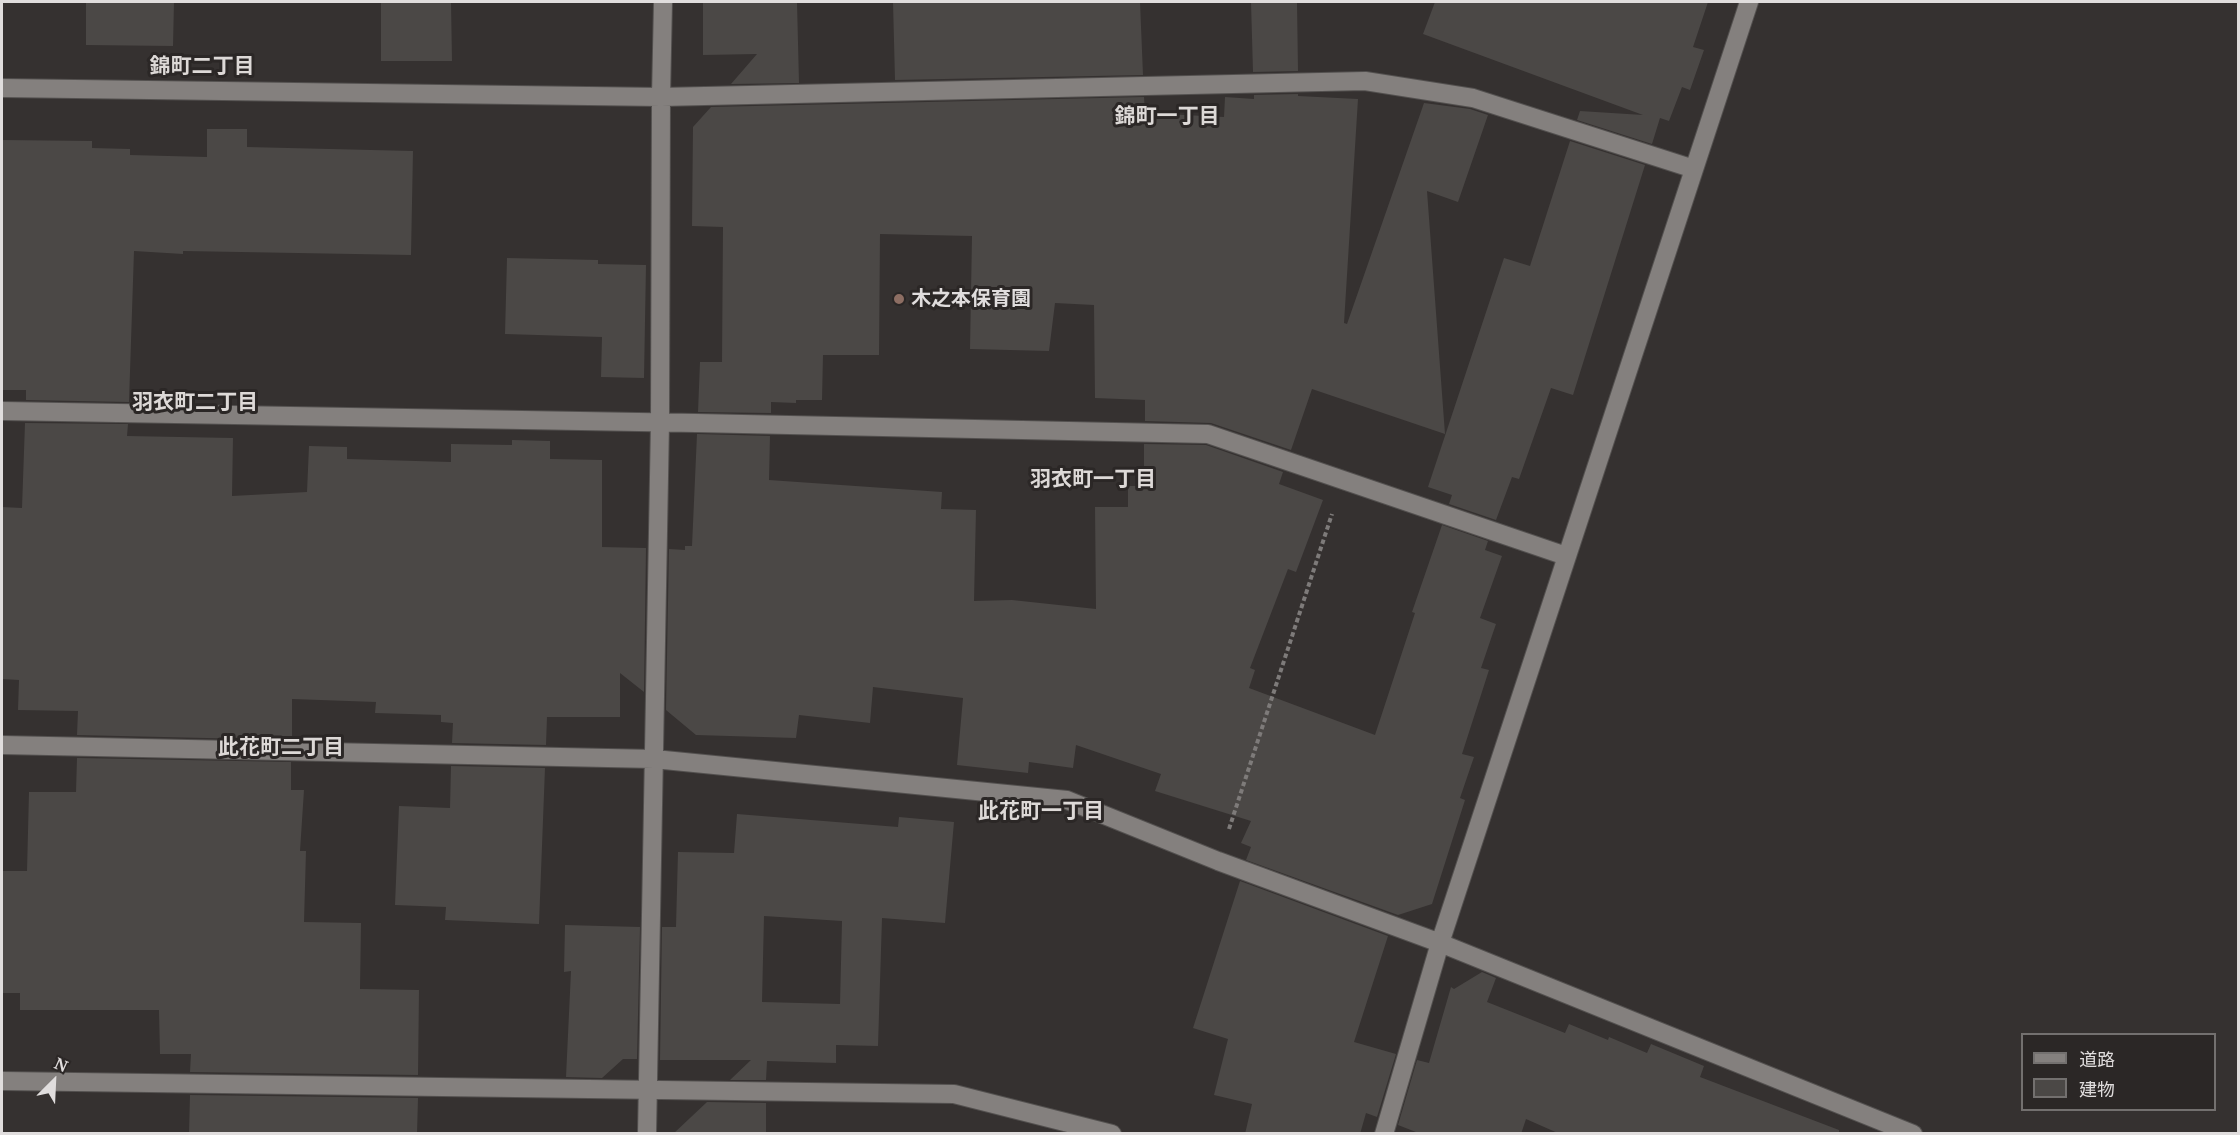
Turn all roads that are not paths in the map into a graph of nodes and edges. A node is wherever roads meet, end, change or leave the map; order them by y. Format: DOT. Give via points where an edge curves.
graph roads {
  1 [pos="663,2"];
  2 [pos="1749,2"];
  3 [pos="2,88"];
  4 [pos="661,97"];
  5 [pos="1694,169"];
  6 [pos="2,411"];
  7 [pos="660,422"];
  8 [pos="1566,556"];
  9 [pos="2,745"];
  10 [pos="654,759"];
  11 [pos="1440,944"];
  12 [pos="2,1081"];
  13 [pos="647,1091"];
  14 [pos="646,1134"];
  15 [pos="1112,1134"];
  16 [pos="1384,1134"];
  17 [pos="1913,1134"];
  1 -- 4 [label="street"];
  2 -- 5 [label="street"];
  3 -- 4 [label="street"];
  4 -- 5 [label="street" via="1365,81 1473,99"];
  4 -- 7 [label="street"];
  5 -- 8 [label="street"];
  6 -- 7 [label="street"];
  7 -- 8 [label="street" via="1208,434"];
  7 -- 10 [label="street"];
  8 -- 11 [label="street"];
  9 -- 10 [label="street"];
  10 -- 11 [label="street" via="1067,800"];
  10 -- 13 [label="street"];
  11 -- 16 [label="street"];
  11 -- 17 [label="street"];
  12 -- 13 [label="street"];
  13 -- 14 [label="street"];
  13 -- 15 [label="street" via="954,1094"];
}
